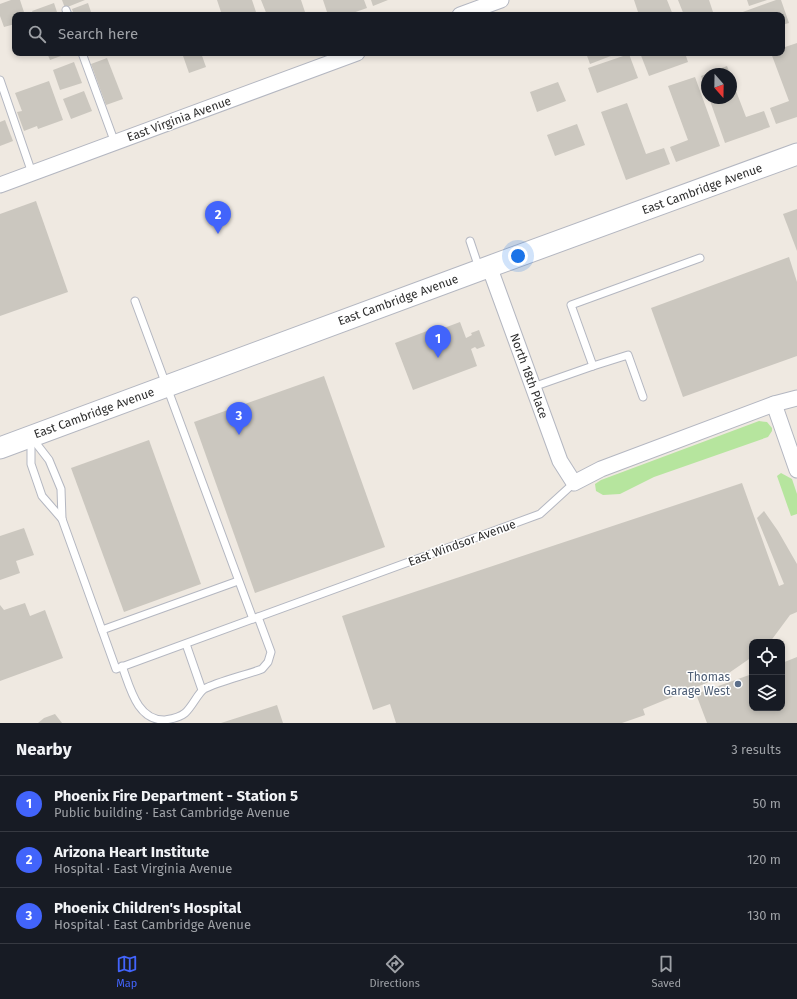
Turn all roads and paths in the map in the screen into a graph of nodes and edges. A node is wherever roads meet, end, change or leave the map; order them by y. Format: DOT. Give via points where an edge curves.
graph roads {
  1 [pos="501,0"];
  2 [pos="468,12"];
  3 [pos="83,56"];
  4 [pos="349,56"];
  5 [pos="0,80"];
  6 [pos="115,143"];
  7 [pos="797,154"];
  8 [pos="32,173"];
  9 [pos="0,185"];
  10 [pos="470,241"];
  11 [pos="700,258"];
  12 [pos="485,268"];
  13 [pos="135,301"];
  14 [pos="593,366"];
  15 [pos="168,386"];
  16 [pos="533,387"];
  17 [pos="643,397"];
  18 [pos="797,398"];
  19 [pos="774,404"];
  20 [pos="31,437"];
  21 [pos="0,448"];
  22 [pos="797,470"];
  23 [pos="574,483"];
  24 [pos="62,519"];
  25 [pos="238,581"];
  26 [pos="256,618"];
  27 [pos="102,630"];
  28 [pos="186,644"];
  29 [pos="119,668"];
  30 [pos="202,690"];
  1 -- 2 [label="street"];
  3 -- 6 [label="lane"];
  4 -- 6 [label="street, East Virginia Avenue"];
  5 -- 8 [label="lane"];
  6 -- 8 [label="street, East Virginia Avenue"];
  7 -- 12 [label="street, East Cambridge Avenue"];
  8 -- 9 [label="street, East Virginia Avenue"];
  10 -- 12 [label="lane"];
  11 -- 14 [label="lane" via="571,305"];
  12 -- 15 [label="street, East Cambridge Avenue"];
  12 -- 16 [label="street, North 18th Place"];
  13 -- 15 [label="lane"];
  14 -- 16 [label="lane"];
  14 -- 17 [label="lane" via="628,355"];
  15 -- 20 [label="street, East Cambridge Avenue"];
  15 -- 25 [label="lane"];
  16 -- 23 [label="street, North 18th Place" via="560,461"];
  18 -- 19 [label="street, East Windsor Avenue"];
  19 -- 22 [label="street"];
  19 -- 23 [label="street, East Windsor Avenue" via="601,469"];
  20 -- 21 [label="street, East Cambridge Avenue"];
  20 -- 24 [label="lane" via="49,460 61,489"];
  20 -- 24 [label="lane" via="31,464 42,496"];
  23 -- 26 [label="lane, East Windsor Avenue" via="540,514"];
  24 -- 27 [label="lane"];
  25 -- 26 [label="lane"];
  25 -- 27 [label="lane"];
  26 -- 28 [label="lane, East Windsor Avenue"];
  26 -- 30 [label="lane" via="271,652 268,662 262,670"];
  27 -- 29 [label="lane"];
  28 -- 29 [label="lane, East Windsor Avenue"];
  28 -- 30 [label="lane"];
  29 -- 30 [label="lane" via="137,704 145,714 158,720 171,719 183,714"];
}
